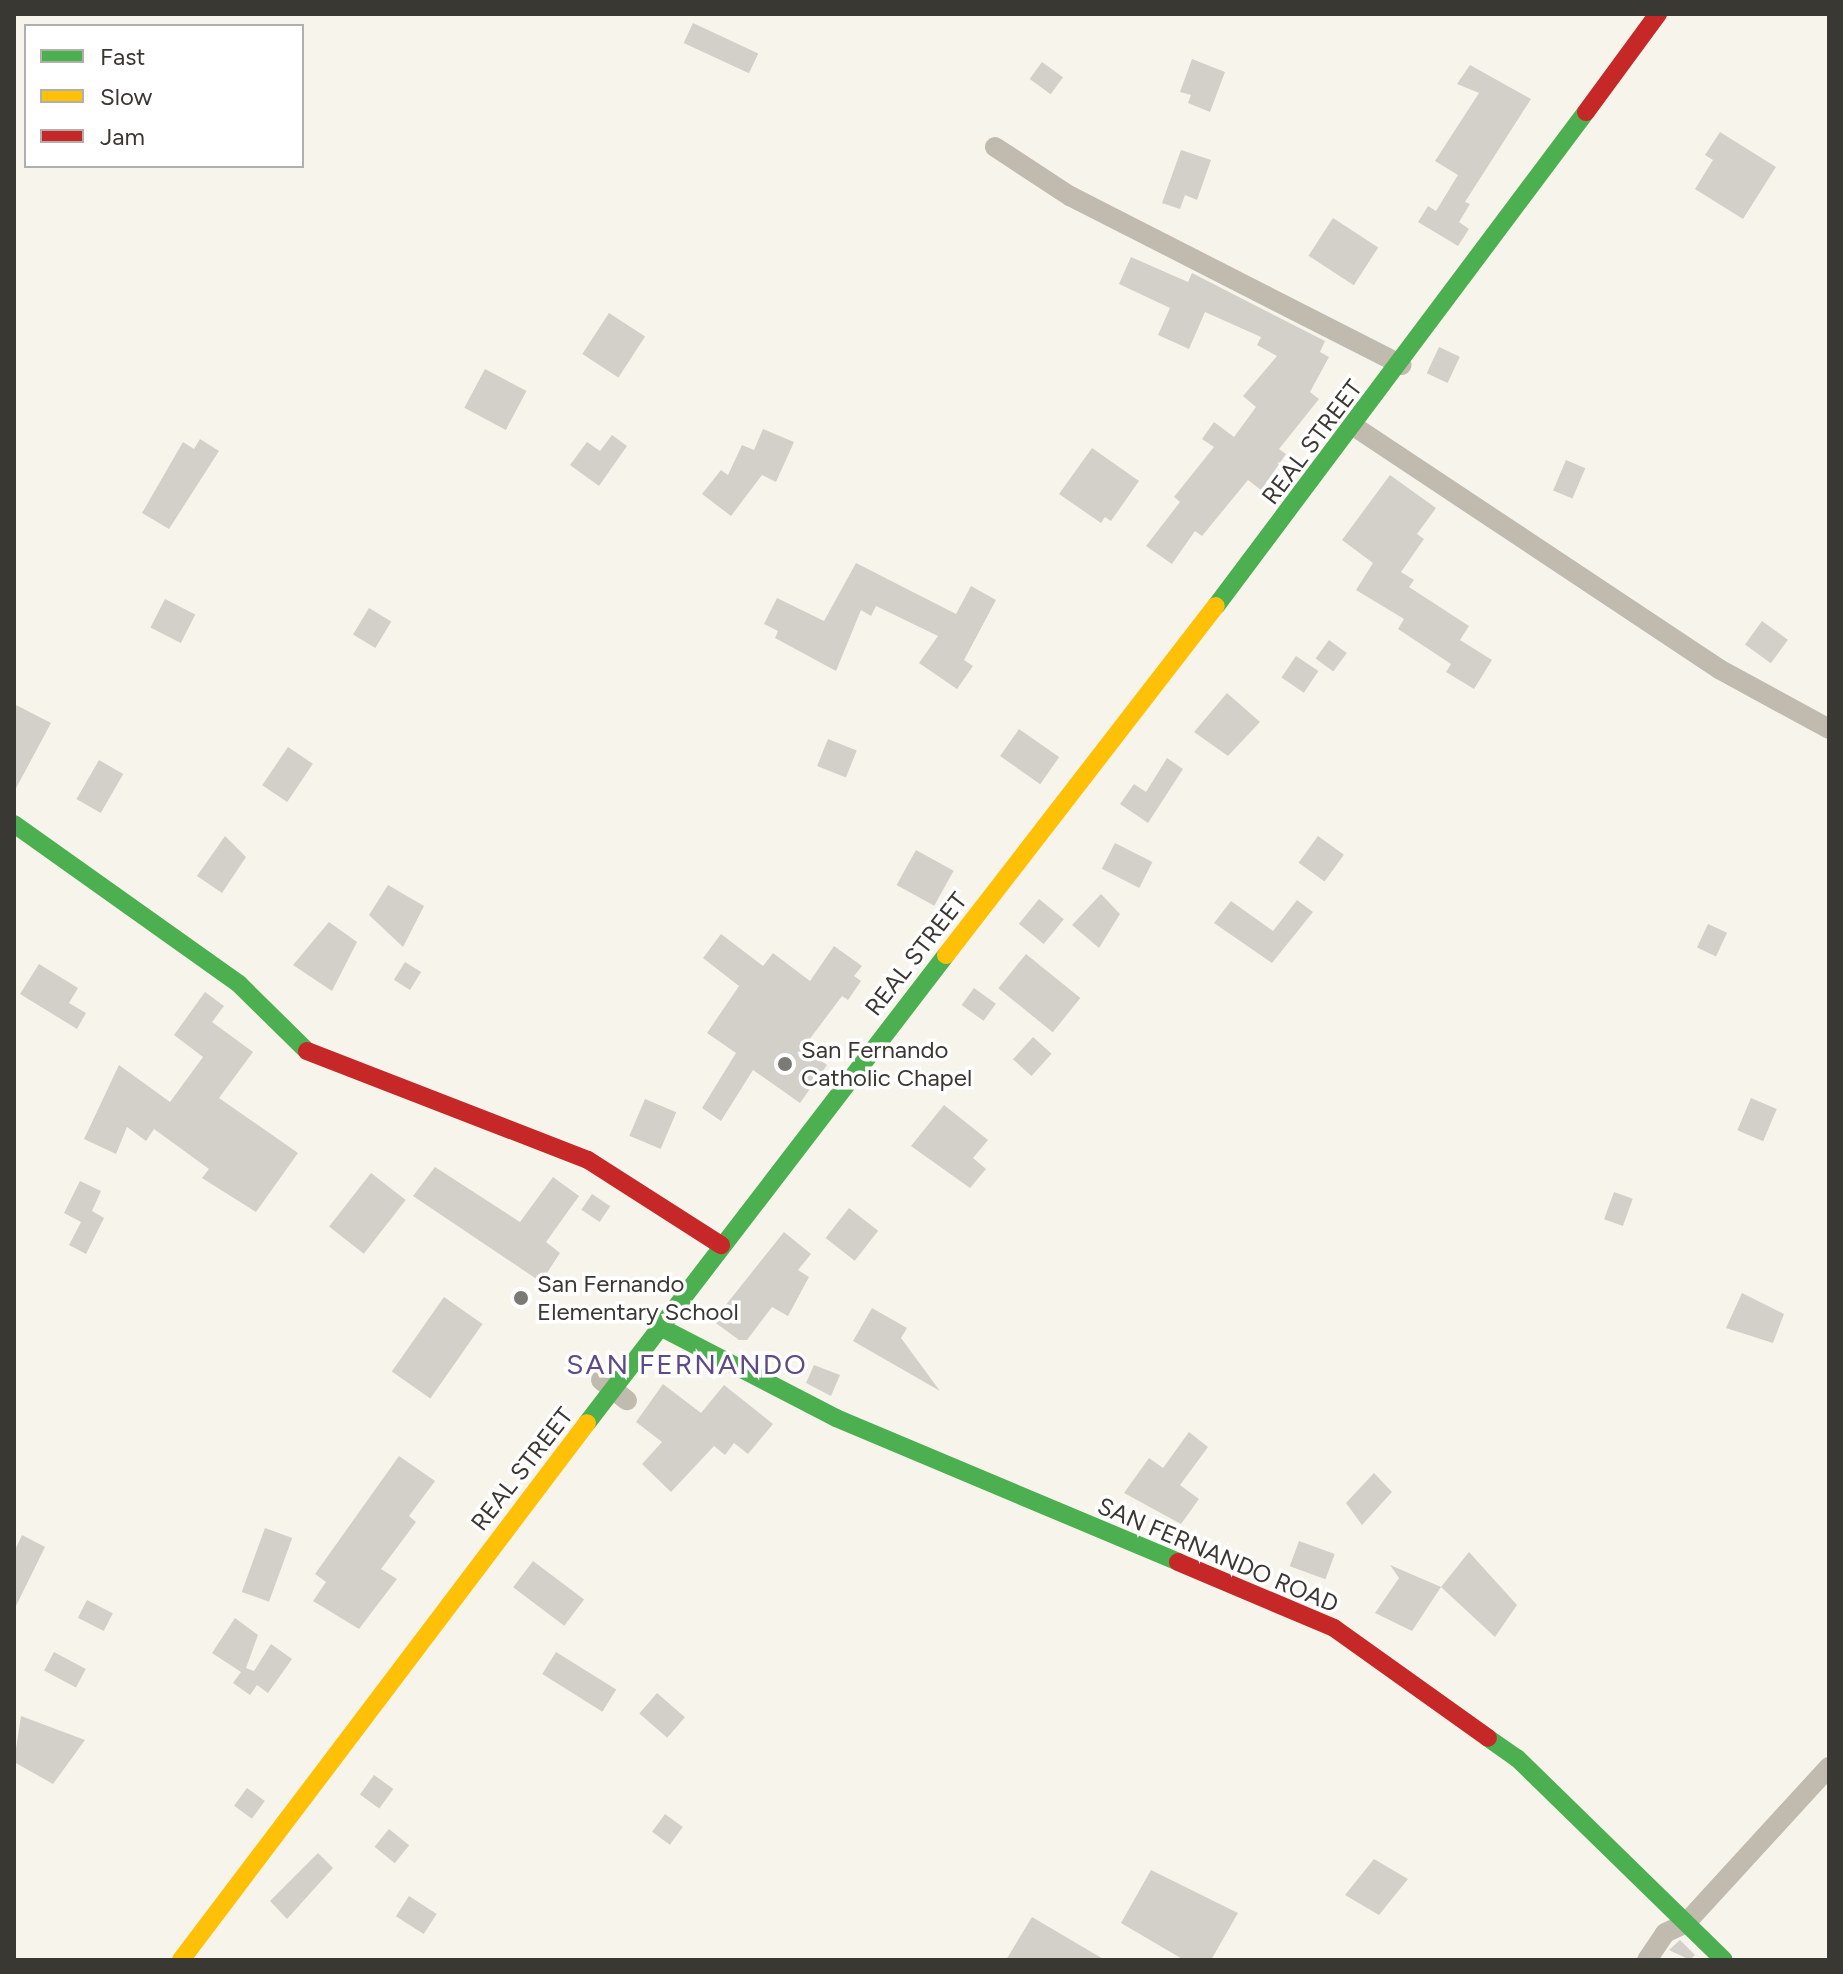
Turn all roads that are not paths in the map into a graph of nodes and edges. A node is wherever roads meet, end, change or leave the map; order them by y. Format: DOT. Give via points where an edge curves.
graph roads {
  1 [pos="1658,14"];
  2 [pos="995,147"];
  3 [pos="1401,365"];
  4 [pos="1355,427"];
  5 [pos="1829,729"];
  6 [pos="14,824"];
  7 [pos="721,1245"];
  8 [pos="662,1328"];
  9 [pos="1829,1767"];
  10 [pos="1686,1923"];
  11 [pos="181,1960"];
  12 [pos="1647,1960"];
  13 [pos="1724,1960"];
  1 -- 3 [label="main road, REAL STREET"];
  2 -- 3 [label="street" via="1070,196"];
  3 -- 4 [label="main road, REAL STREET"];
  4 -- 5 [label="street" via="1719,669"];
  4 -- 7 [label="main road, REAL STREET"];
  6 -- 7 [label="main road" via="239,984 308,1052 588,1160"];
  7 -- 8 [label="main road, REAL STREET"];
  8 -- 10 [label="main road, SAN FERNANDO ROAD" via="836,1418 1334,1628 1517,1758"];
  8 -- 11 [label="main road, REAL STREET"];
  9 -- 10 [label="street"];
  10 -- 12 [label="street" via="1665,1933"];
  10 -- 13 [label="main road, SAN FERNANDO ROAD"];
}
